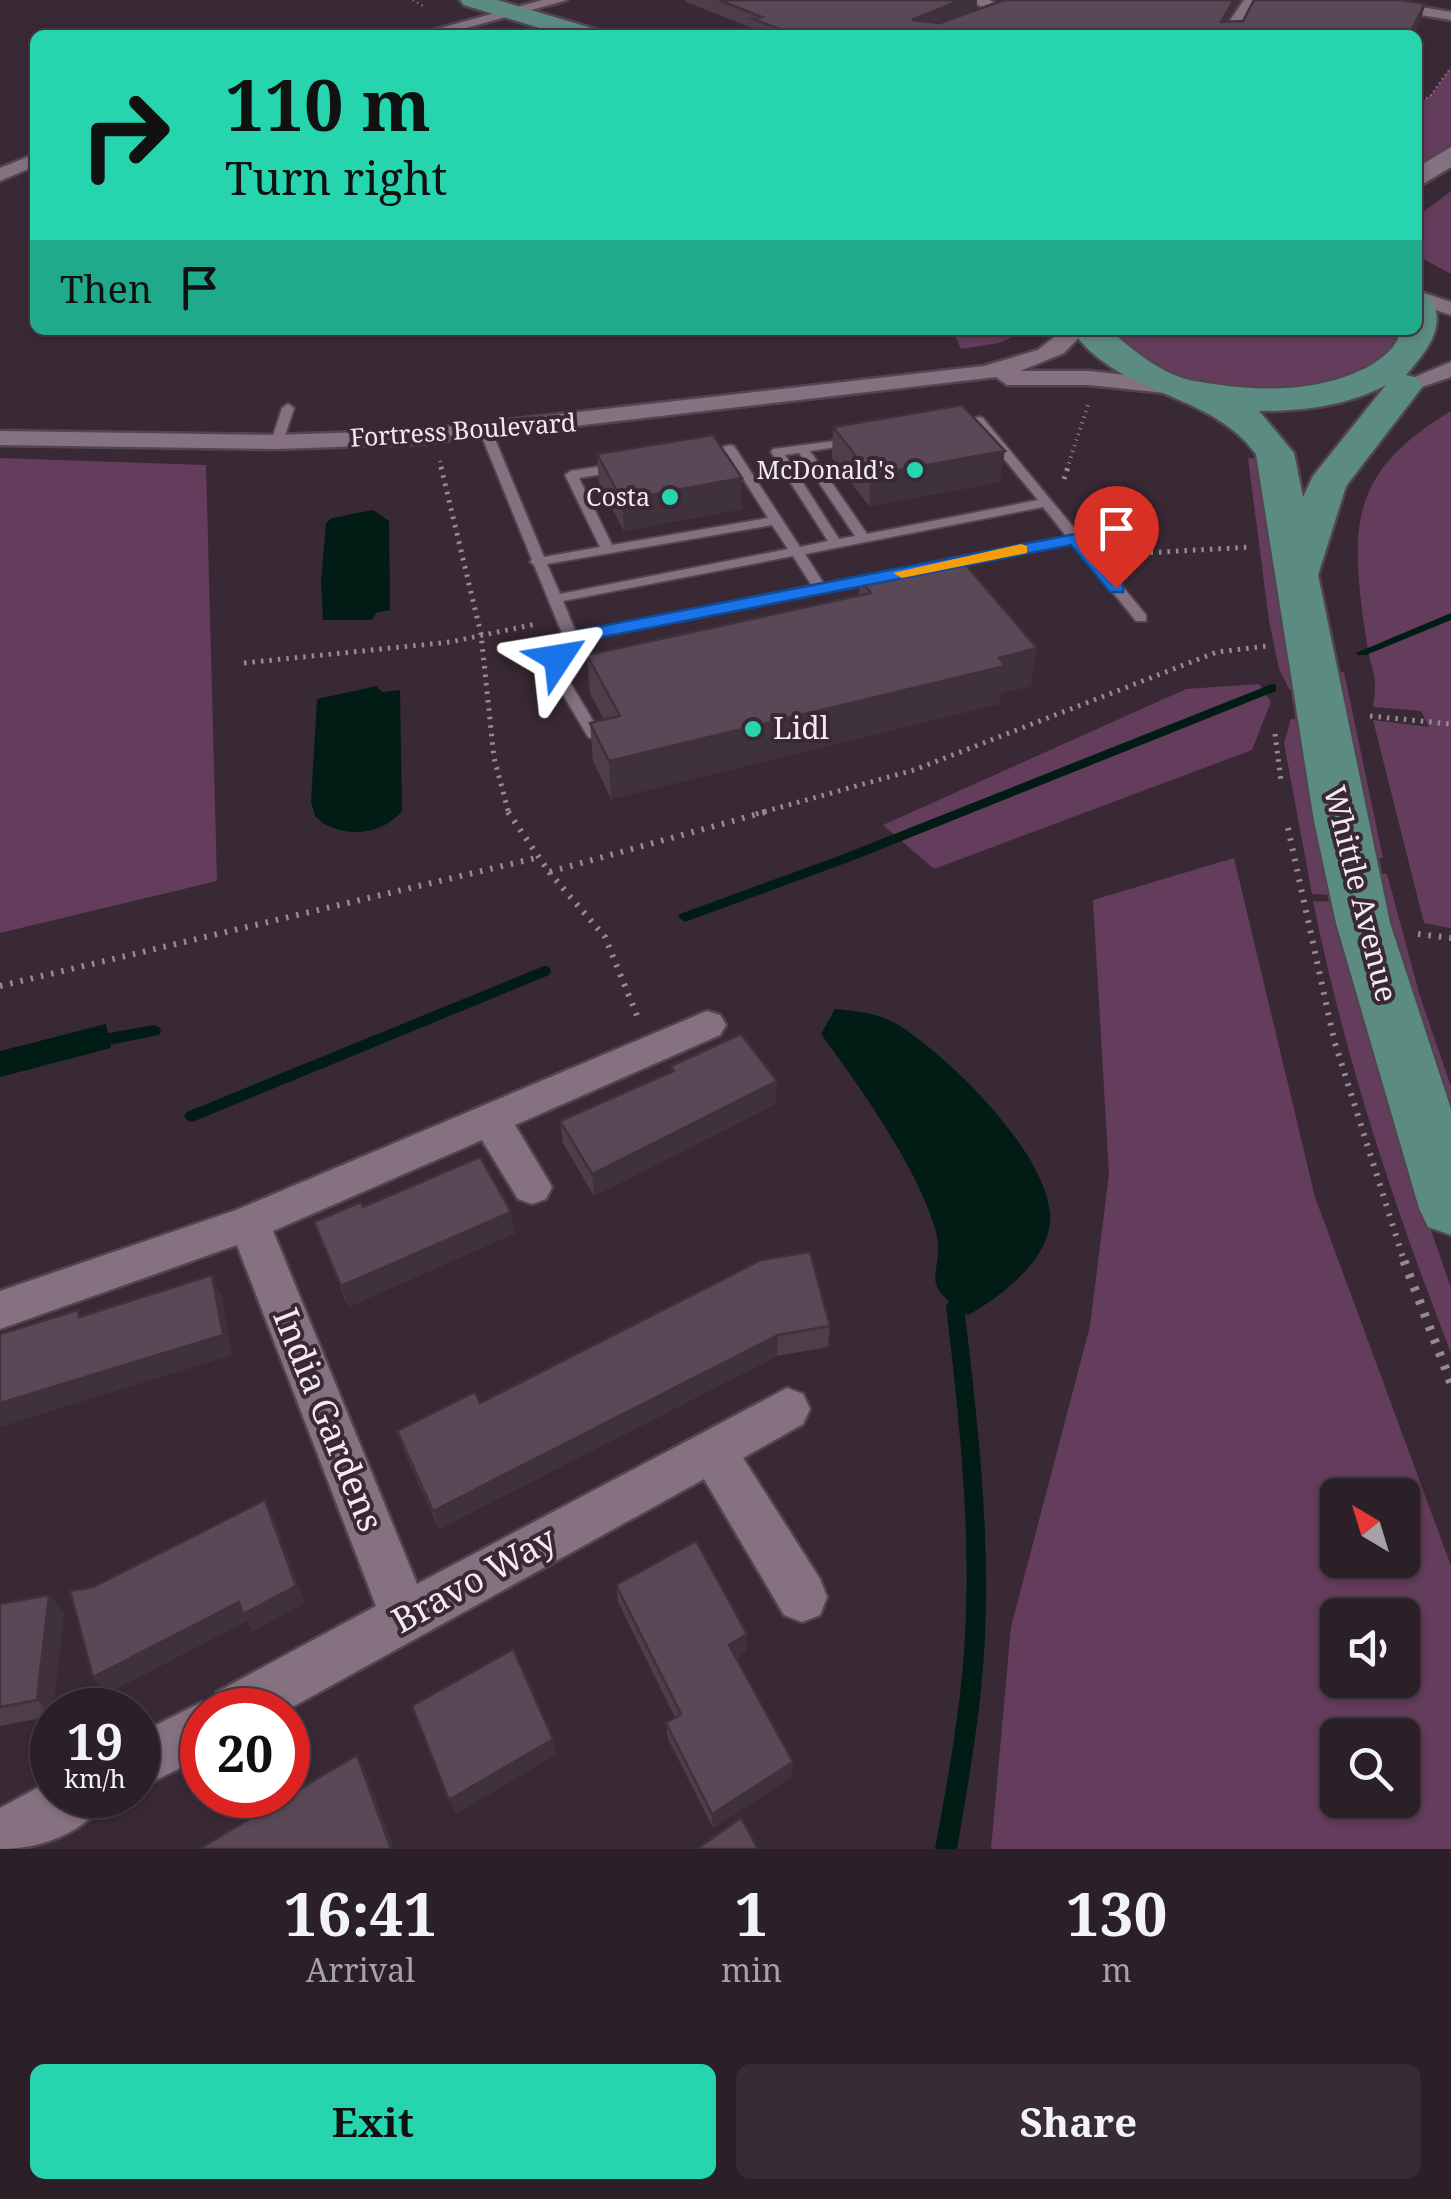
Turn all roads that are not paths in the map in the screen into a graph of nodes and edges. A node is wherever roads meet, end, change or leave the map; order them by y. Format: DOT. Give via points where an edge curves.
graph roads {
  1 [pos="560,0"];
  2 [pos="975,0"];
  3 [pos="1252,0"];
  4 [pos="1386,0"];
  5 [pos="518,7"];
  6 [pos="473,8"];
  7 [pos="1001,8"];
  8 [pos="1018,14"];
  9 [pos="1450,18"];
  10 [pos="417,30"];
  11 [pos="432,30"];
  12 [pos="525,30"];
  13 [pos="576,30"];
  14 [pos="937,30"];
  15 [pos="1231,30"];
  16 [pos="1451,155"];
  17 [pos="30,162"];
  18 [pos="0,175"];
  19 [pos="1422,176"];
  20 [pos="1422,301"];
  21 [pos="1422,306"];
  22 [pos="1451,309"];
  23 [pos="1070,335"];
  24 [pos="1095,335"];
  25 [pos="1451,370"];
  26 [pos="923,383"];
  27 [pos="1408,385"];
  28 [pos="1194,390"];
  29 [pos="288,408"];
  30 [pos="940,427"];
  31 [pos="486,432"];
  32 [pos="0,438"];
  33 [pos="861,439"];
  34 [pos="277,442"];
  35 [pos="802,448"];
  36 [pos="677,458"];
  37 [pos="642,464"];
  38 [pos="1044,503"];
  39 [pos="776,520"];
  40 [pos="862,538"];
  41 [pos="1075,539"];
  42 [pos="836,544"];
  43 [pos="608,550"];
  44 [pos="797,551"];
  45 [pos="537,562"];
  46 [pos="914,570"];
  47 [pos="1300,572"];
  48 [pos="895,574"];
  49 [pos="821,589"];
  50 [pos="553,599"];
  51 [pos="1141,618"];
  52 [pos="571,638"];
  53 [pos="593,734"];
  54 [pos="707,1025"];
  55 [pos="491,1120"];
  56 [pos="532,1187"];
  57 [pos="1451,1208"];
  58 [pos="249,1223"];
  59 [pos="0,1310"];
  60 [pos="788,1409"];
  61 [pos="712,1450"];
  62 [pos="802,1597"];
  63 [pos="406,1617"];
  64 [pos="275,1688"];
  65 [pos="37,1818"];
  66 [pos="0,1838"];
  1 -- 5 [label="street"];
  2 -- 7 [label="street"];
  3 -- 15 [label="street"];
  4 -- 9 [label="street"];
  5 -- 6 [label="main road"];
  5 -- 13 [label="main road"];
  6 -- 10 [label="street"];
  6 -- 11 [label="street"];
  6 -- 12 [label="main road"];
  7 -- 8 [label="street"];
  7 -- 14 [label="street"];
  16 -- 19 [label="street"];
  17 -- 18 [label="street"];
  20 -- 22 [label="street"];
  21 -- 27 [label="main road, Whittle Avenue" via="1438,328 1441,348 1432,367"];
  23 -- 26 [label="street, Fortress Boulevard" via="1039,358"];
  24 -- 28 [label="main road" via="1135,367"];
  25 -- 27 [label="street"];
  26 -- 28 [label="street, Fortress Boulevard" via="1075,378"];
  26 -- 31 [label="street, Fortress Boulevard"];
  27 -- 28 [label="main road" via="1312,404"];
  27 -- 47 [label="main road, Whittle Avenue" via="1327,484"];
  28 -- 47 [label="main road, Whittle Avenue" via="1253,424 1273,447"];
  29 -- 34 [label="lane"];
  30 -- 38 [label="lane" via="979,421"];
  31 -- 34 [label="street, Fortress Boulevard"];
  31 -- 45 [label="lane"];
  32 -- 34 [label="street, Fortress Boulevard"];
  33 -- 35 [label="lane"];
  35 -- 40 [label="lane"];
  35 -- 42 [label="lane" via="777,452"];
  36 -- 39 [label="lane" via="730,450"];
  37 -- 43 [label="lane" via="571,476"];
  38 -- 40 [label="lane"];
  38 -- 41 [label="lane"];
  39 -- 43 [label="lane"];
  39 -- 44 [label="lane"];
  40 -- 42 [label="lane"];
  41 -- 46 [label="lane"];
  41 -- 51 [label="lane"];
  42 -- 44 [label="lane"];
  43 -- 45 [label="lane"];
  44 -- 49 [label="lane"];
  44 -- 50 [label="lane"];
  45 -- 50 [label="lane"];
  47 -- 57 [label="main road, Whittle Avenue" via="1326,750 1363,923"];
  48 -- 49 [label="lane"];
  49 -- 52 [label="lane"];
  50 -- 52 [label="lane"];
  52 -- 53 [label="lane" via="558,658 558,674"];
  54 -- 55 [label="street"];
  55 -- 56 [label="street"];
  55 -- 58 [label="street"];
  58 -- 59 [label="street"];
  58 -- 63 [label="street, India Gardens"];
  60 -- 61 [label="street, Bravo Way"];
  61 -- 62 [label="street"];
  61 -- 63 [label="street, Bravo Way"];
  63 -- 64 [label="street, Bravo Way"];
  65 -- 66 [label="street"];
}
